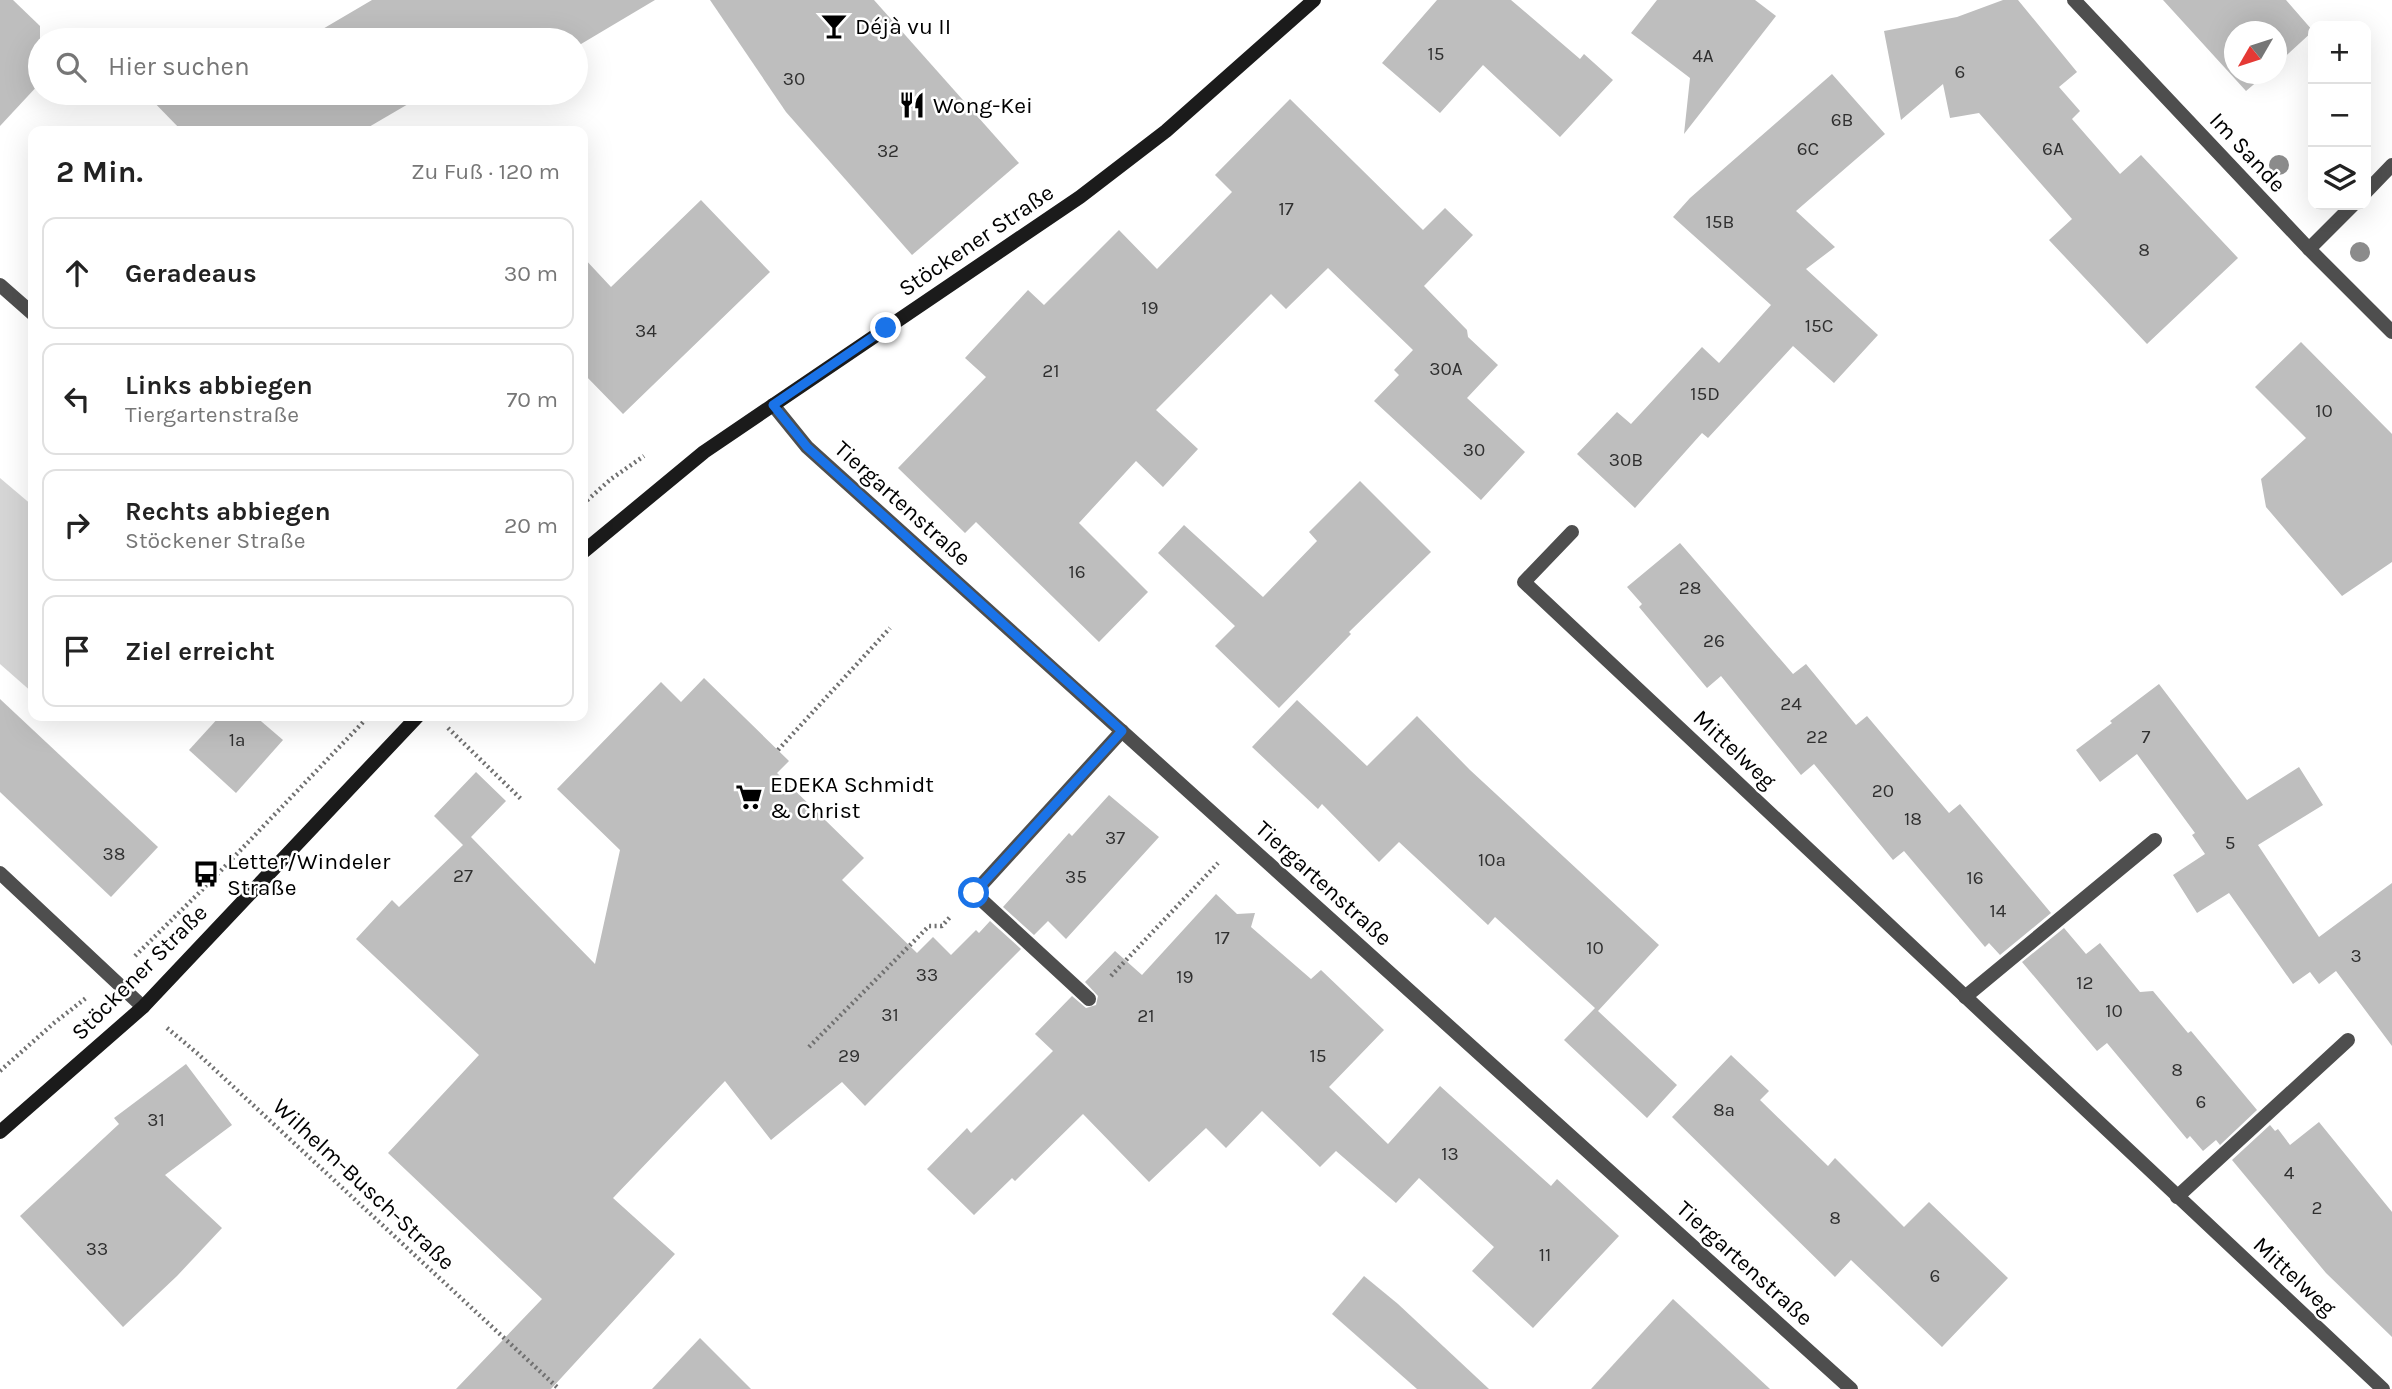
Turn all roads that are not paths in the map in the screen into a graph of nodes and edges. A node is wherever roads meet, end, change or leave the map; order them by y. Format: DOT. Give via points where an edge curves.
graph roads {
  1 [pos="1314,0"];
  2 [pos="2074,0"];
  3 [pos="2392,165"];
  4 [pos="2371,187"];
  5 [pos="2348,210"];
  6 [pos="2309,249"];
  7 [pos="0,285"];
  8 [pos="28,310"];
  9 [pos="2392,332"];
  10 [pos="773,405"];
  11 [pos="1572,532"];
  12 [pos="588,548"];
  13 [pos="413,721"];
  14 [pos="1122,731"];
  15 [pos="2155,840"];
  16 [pos="0,873"];
  17 [pos="1965,997"];
  18 [pos="1089,999"];
  19 [pos="143,1007"];
  20 [pos="2348,1040"];
  21 [pos="0,1132"];
  22 [pos="2177,1196"];
  23 [pos="1851,1389"];
  24 [pos="2382,1389"];
  1 -- 10 [label="main road, Stöckener Straße" via="1166,131 1080,197"];
  2 -- 6 [label="street, Im Sande"];
  3 -- 4 [label="street"];
  5 -- 6 [label="street"];
  6 -- 9 [label="street, Im Sande"];
  7 -- 8 [label="street"];
  10 -- 12 [label="main road, Stöckener Straße" via="689,464"];
  10 -- 14 [label="street, Tiergartenstraße" via="807,447"];
  11 -- 17 [label="street, Mittelweg" via="1524,582"];
  13 -- 19 [label="main road, Stöckener Straße"];
  14 -- 18 [label="street" via="974,893"];
  14 -- 23 [label="street, Tiergartenstraße"];
  15 -- 17 [label="street"];
  16 -- 19 [label="street"];
  17 -- 22 [label="street, Mittelweg"];
  19 -- 21 [label="main road, Stöckener Straße"];
  20 -- 22 [label="street"];
  22 -- 24 [label="street, Mittelweg"];
}
